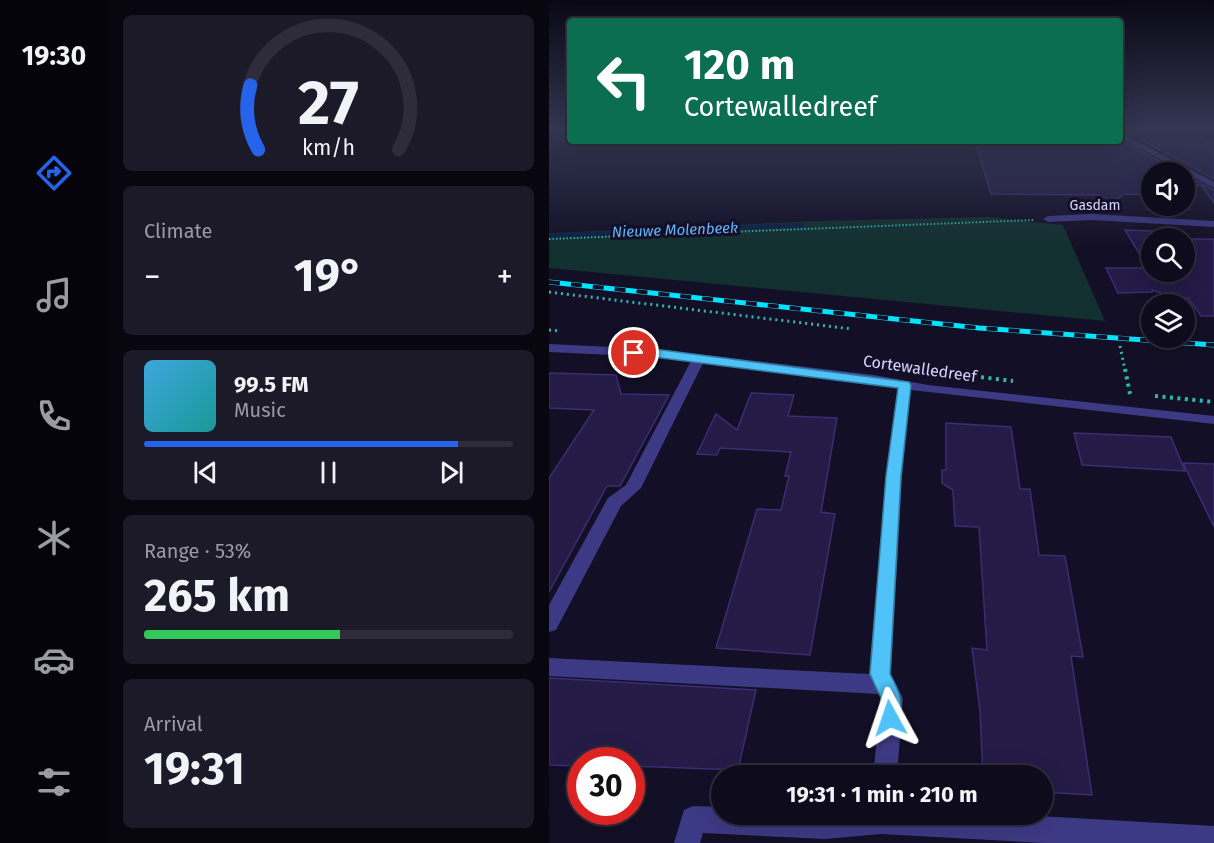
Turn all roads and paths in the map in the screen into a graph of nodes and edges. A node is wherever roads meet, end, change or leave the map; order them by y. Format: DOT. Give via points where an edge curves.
graph roads {
  1 [pos="1185,169"];
  2 [pos="1214,185"];
  3 [pos="1048,219"];
  4 [pos="1214,224"];
  5 [pos="549,239"];
  6 [pos="549,292"];
  7 [pos="852,328"];
  8 [pos="1120,346"];
  9 [pos="549,348"];
  10 [pos="699,358"];
  11 [pos="905,385"];
  12 [pos="1130,394"];
  13 [pos="1214,420"];
  14 [pos="549,624"];
  15 [pos="549,667"];
  16 [pos="885,685"];
  17 [pos="886,765"];
  18 [pos="711,820"];
  19 [pos="806,825"];
  20 [pos="832,825"];
  21 [pos="992,825"];
  22 [pos="1214,839"];
  23 [pos="687,843"];
  1 -- 2 [label="street"];
  3 -- 4 [label="street, Gasdam" via="1092,217"];
  3 -- 5 [label="path"];
  6 -- 7 [label="path"];
  8 -- 12 [label="path"];
  9 -- 10 [label="street, Cortewalledreef"];
  10 -- 11 [label="street, Cortewalledreef"];
  10 -- 14 [label="street" via="633,489 614,502"];
  11 -- 13 [label="street, Cortewalledreef"];
  11 -- 16 [label="street" via="894,476 880,674"];
  15 -- 16 [label="street"];
  16 -- 17 [label="street" via="892,698"];
  18 -- 23 [label="street" via="693,819"];
  19 -- 20 [label="street"];
  21 -- 22 [label="street"];
}
